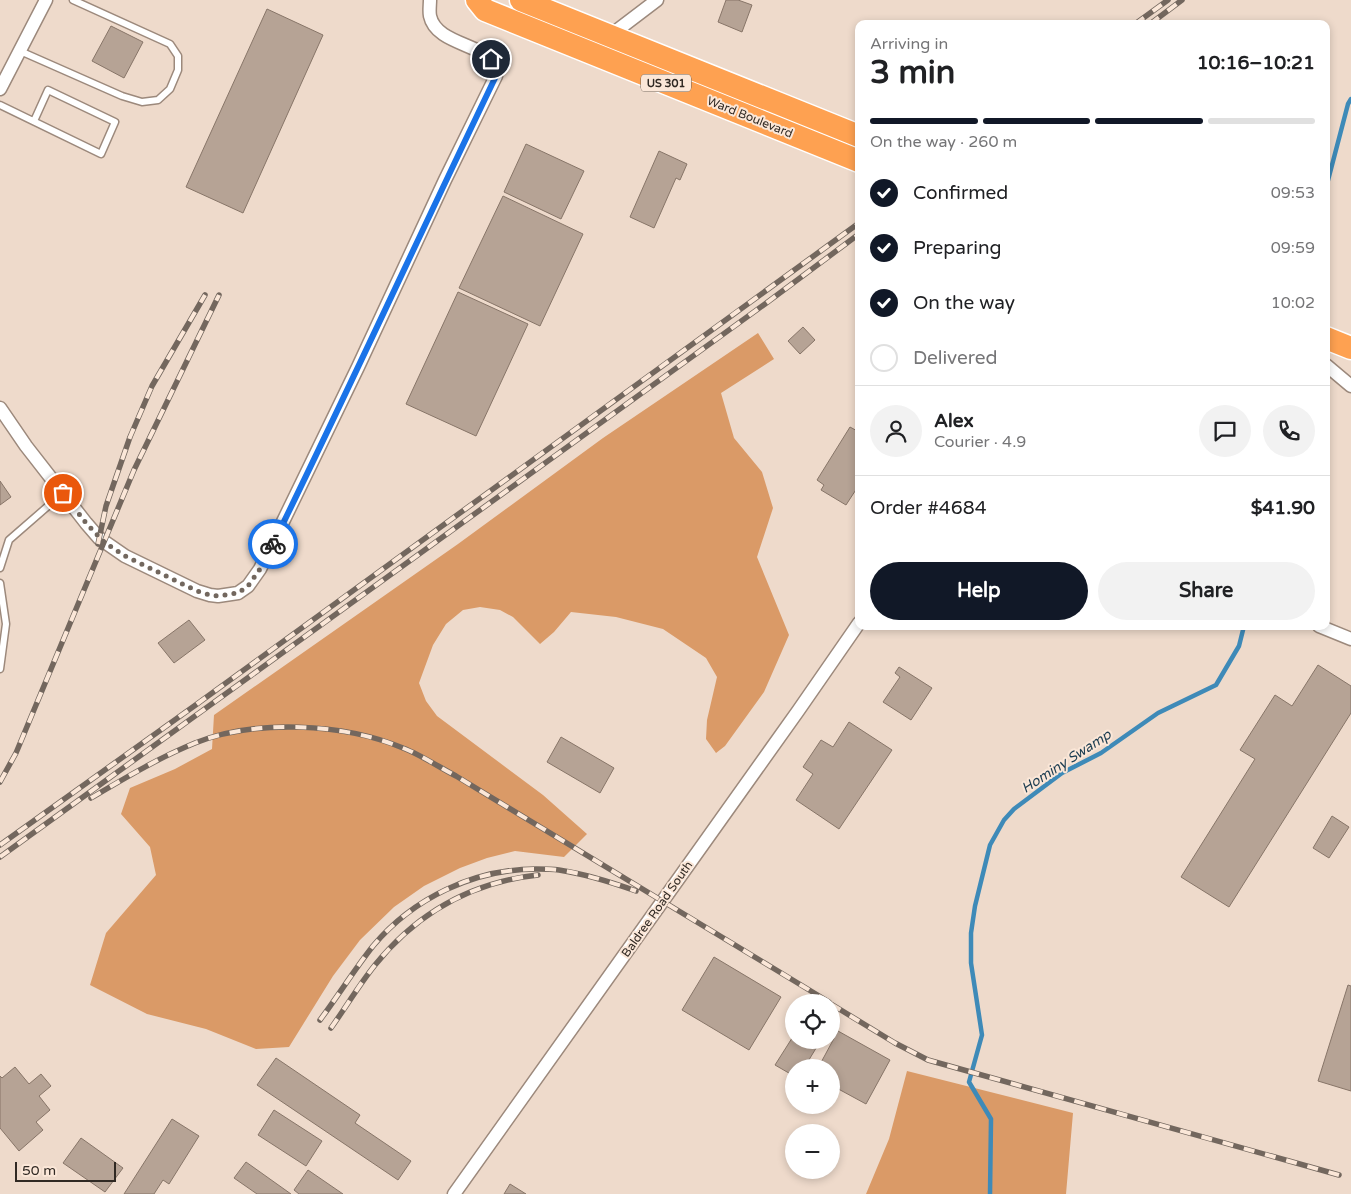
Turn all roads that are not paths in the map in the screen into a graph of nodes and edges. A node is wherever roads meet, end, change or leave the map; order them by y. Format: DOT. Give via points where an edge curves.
graph roads {
  1 [pos="46,0"];
  2 [pos="73,0"];
  3 [pos="430,0"];
  4 [pos="477,0"];
  5 [pos="521,0"];
  6 [pos="657,0"];
  7 [pos="610,36"];
  8 [pos="20,51"];
  9 [pos="589,52"];
  10 [pos="0,89"];
  11 [pos="0,105"];
  12 [pos="34,121"];
  13 [pos="855,134"];
  14 [pos="855,159"];
  15 [pos="1330,340"];
  16 [pos="1351,348"];
  17 [pos="1330,368"];
  18 [pos="1351,386"];
  19 [pos="0,408"];
  20 [pos="63,493"];
  21 [pos="0,568"];
  22 [pos="0,584"];
  23 [pos="855,628"];
  24 [pos="1329,630"];
  25 [pos="1351,639"];
  26 [pos="0,669"];
  27 [pos="454,1194"];
  1 -- 8 [label="street"];
  2 -- 8 [label="lane" via="170,44 178,56 178,70 170,89 158,100 142,102"];
  3 -- 20 [label="street" via="430,16 444,36 491,59 497,70 496,76 260,569 248,586 238,593 218,596 197,591 125,556 104,542"];
  4 -- 9 [label="highway, Ward Boulevard / US 301" via="485,10"];
  5 -- 7 [label="highway, Ward Boulevard / US 301"];
  6 -- 7 [label="street"];
  7 -- 9 [label="street"];
  7 -- 13 [label="highway, Ward Boulevard / US 301"];
  8 -- 10 [label="street"];
  9 -- 14 [label="highway, Ward Boulevard / US 301"];
  11 -- 12 [label="lane"];
  12 -- 12 [label="lane" via="101,154 115,122 48,90"];
  15 -- 16 [label="highway"];
  17 -- 18 [label="street"];
  19 -- 20 [label="street"];
  20 -- 21 [label="lane" via="9,540"];
  22 -- 26 [label="lane" via="6,624"];
  23 -- 27 [label="street, Baldree Road South"];
  24 -- 25 [label="street"];
}
